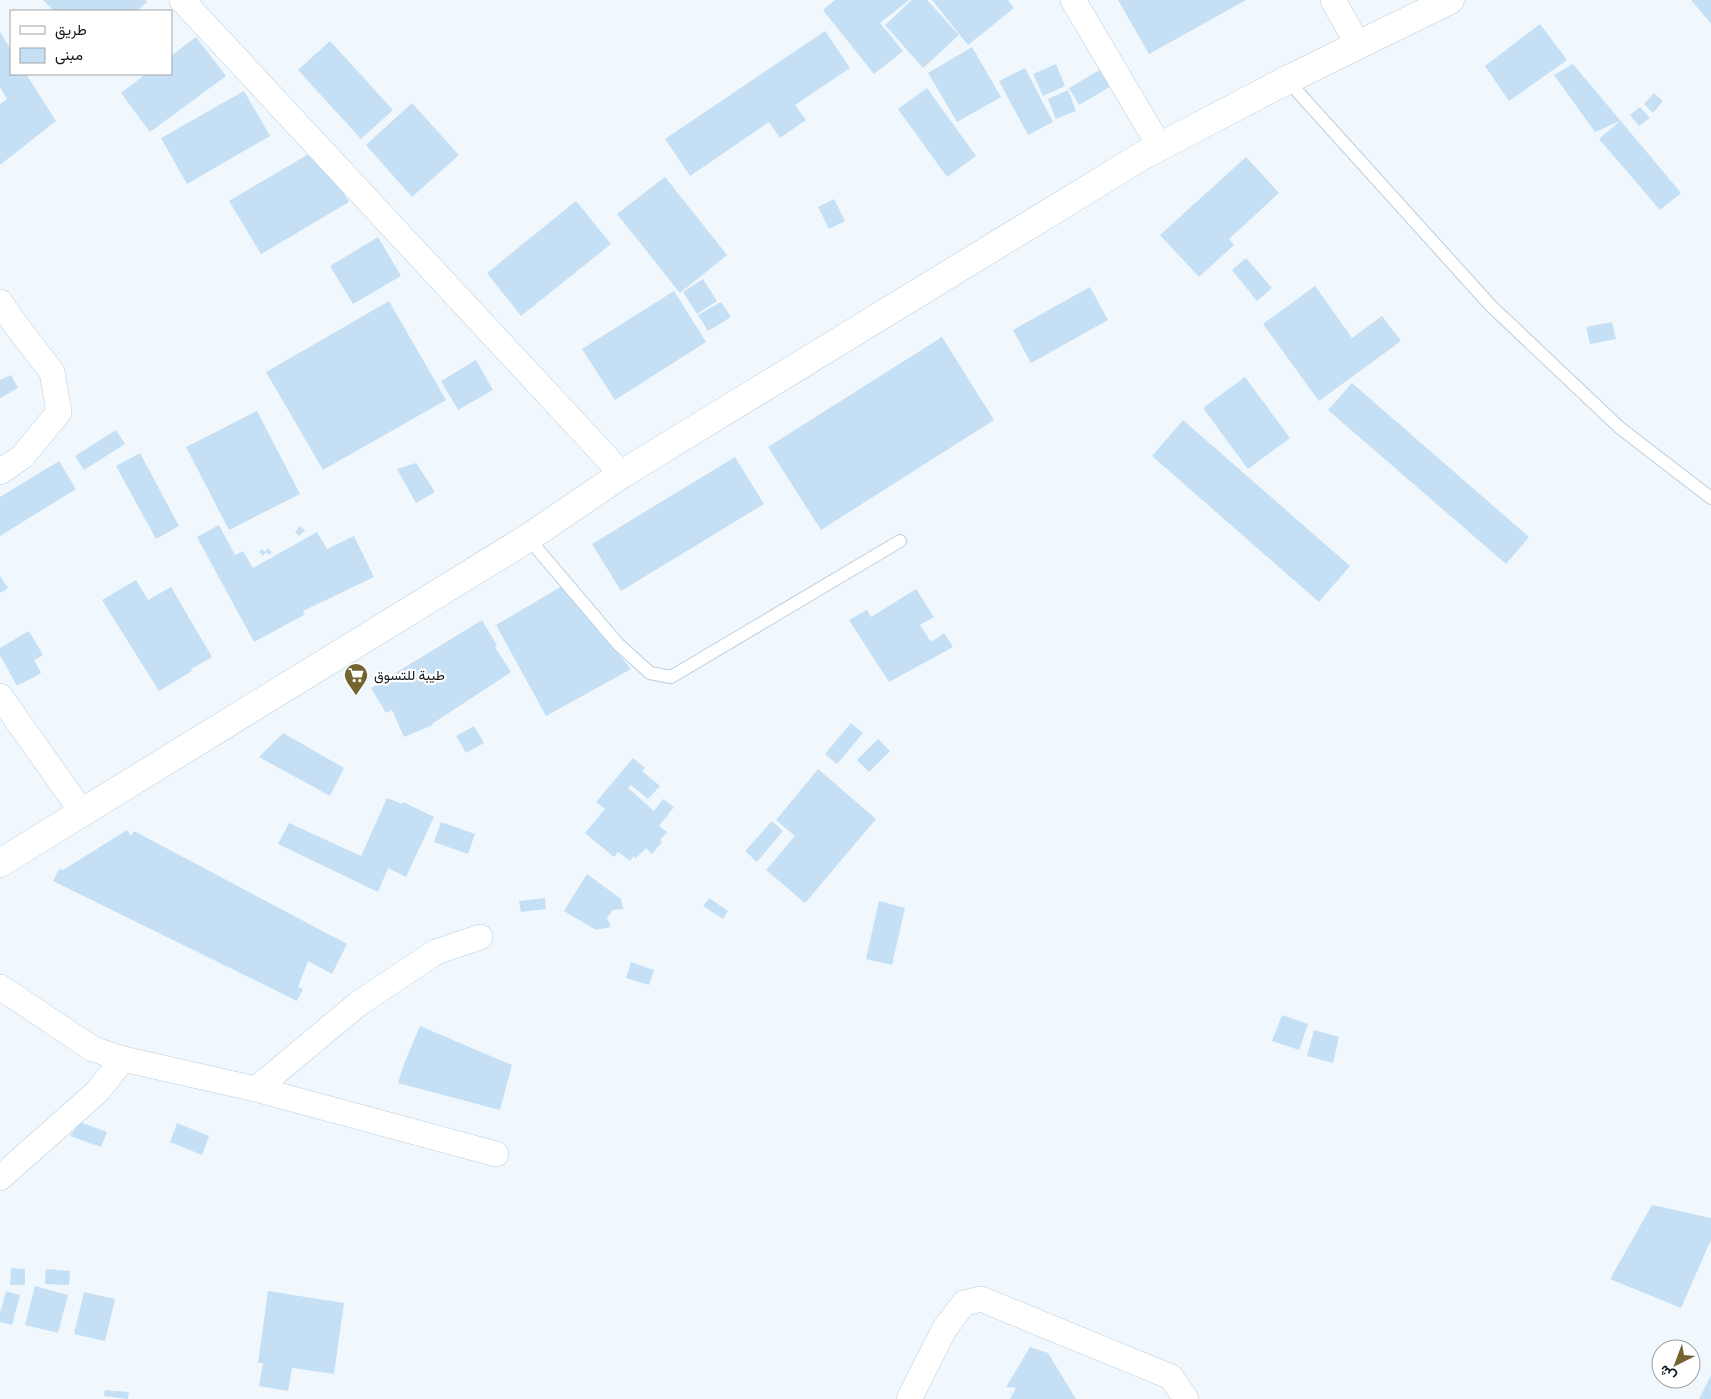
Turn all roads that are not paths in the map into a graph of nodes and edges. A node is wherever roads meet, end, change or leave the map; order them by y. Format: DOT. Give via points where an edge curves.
graph roads {
  1 [pos="182,0"];
  2 [pos="1073,0"];
  3 [pos="1333,0"];
  4 [pos="1450,0"];
  5 [pos="1358,45"];
  6 [pos="1287,80"];
  7 [pos="1160,147"];
  8 [pos="0,302"];
  9 [pos="0,472"];
  10 [pos="622,474"];
  11 [pos="1711,498"];
  12 [pos="528,538"];
  13 [pos="900,541"];
  14 [pos="0,696"];
  15 [pos="82,812"];
  16 [pos="0,863"];
  17 [pos="480,937"];
  18 [pos="0,987"];
  19 [pos="123,1059"];
  20 [pos="256,1089"];
  21 [pos="496,1154"];
  22 [pos="0,1178"];
  23 [pos="909,1399"];
  24 [pos="1186,1399"];
  1 -- 10 [label="street"];
  2 -- 7 [label="street"];
  3 -- 5 [label="street"];
  4 -- 5 [label="street"];
  5 -- 6 [label="street"];
  6 -- 7 [label="street"];
  6 -- 11 [label="lane" via="1491,306 1620,428"];
  7 -- 10 [label="street"];
  8 -- 9 [label="street" via="52,372 59,412 22,457"];
  10 -- 12 [label="street"];
  12 -- 13 [label="lane" via="618,644 650,674 671,677"];
  12 -- 15 [label="street"];
  14 -- 15 [label="street"];
  15 -- 16 [label="street"];
  17 -- 20 [label="street" via="436,952 358,1004"];
  18 -- 19 [label="street" via="93,1049"];
  19 -- 20 [label="street"];
  19 -- 22 [label="street" via="98,1091"];
  20 -- 21 [label="street"];
  23 -- 24 [label="street" via="944,1328 964,1303 981,1299 1171,1377"];
}
